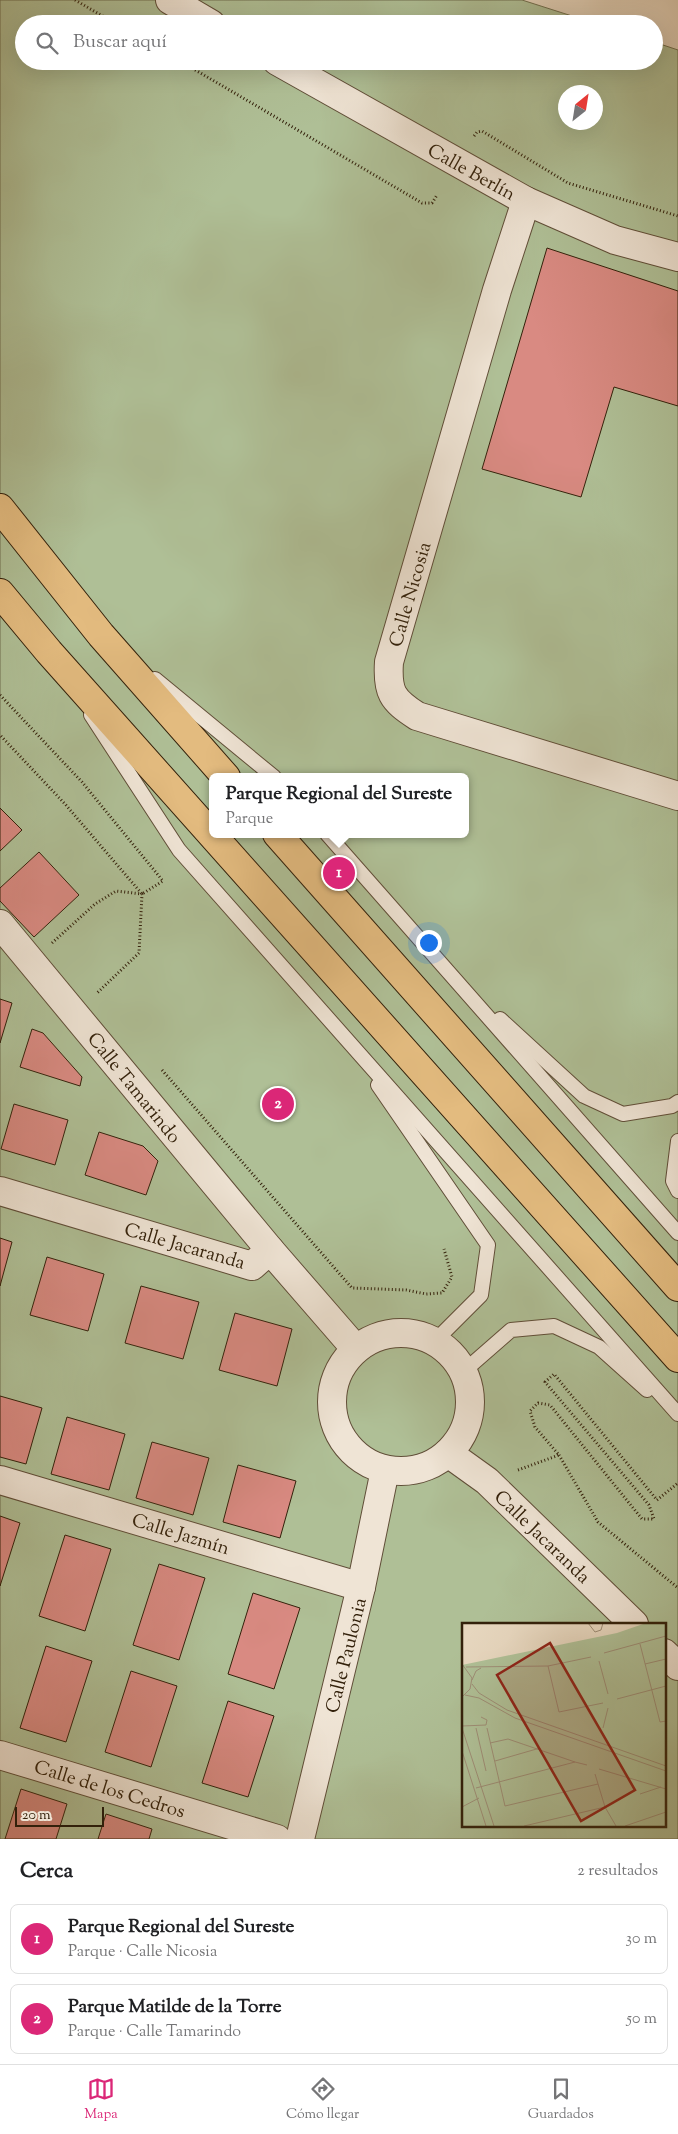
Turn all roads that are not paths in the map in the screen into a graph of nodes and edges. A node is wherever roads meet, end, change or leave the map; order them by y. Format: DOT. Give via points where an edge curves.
graph roads {
  1 [pos="170,0"];
  2 [pos="196,15"];
  3 [pos="293,70"];
  4 [pos="526,201"];
  5 [pos="678,257"];
  6 [pos="0,508"];
  7 [pos="0,593"];
  8 [pos="101,635"];
  9 [pos="49,652"];
  10 [pos="222,773"];
  11 [pos="269,773"];
  12 [pos="678,796"];
  13 [pos="209,832"];
  14 [pos="215,838"];
  15 [pos="281,838"];
  16 [pos="331,838"];
  17 [pos="2,929"];
  18 [pos="447,970"];
  19 [pos="344,1034"];
  20 [pos="678,1102"];
  21 [pos="678,1141"];
  22 [pos="0,1191"];
  23 [pos="678,1191"];
  24 [pos="678,1233"];
  25 [pos="270,1250"];
  26 [pos="678,1287"];
  27 [pos="435,1342"];
  28 [pos="355,1348"];
  29 [pos="678,1358"];
  30 [pos="463,1372"];
  31 [pos="678,1414"];
  32 [pos="678,1418"];
  33 [pos="448,1453"];
  34 [pos="385,1470"];
  35 [pos="0,1480"];
  36 [pos="361,1587"];
  37 [pos="633,1623"];
  38 [pos="666,1655"];
  39 [pos="678,1666"];
  40 [pos="0,1755"];
  41 [pos="277,1839"];
  42 [pos="300,1839"];
  1 -- 2 [label="street"];
  3 -- 4 [label="street, Calle Berlín"];
  4 -- 5 [label="street, Calle Berlín" via="615,240"];
  4 -- 12 [label="street, Calle Nicosia" via="497,290 390,662 388,682 391,694 400,706 417,716"];
  6 -- 8 [label="main road"];
  7 -- 9 [label="main road"];
  8 -- 10 [label="main road"];
  8 -- 11 [label="lane"];
  9 -- 13 [label="main road"];
  9 -- 19 [label="lane" via="179,850"];
  14 -- 29 [label="main road"];
  15 -- 26 [label="main road"];
  16 -- 18 [label="lane"];
  17 -- 25 [label="street, Calle Tamarindo"];
  18 -- 20 [label="lane" via="584,1096 623,1114 672,1106"];
  18 -- 24 [label="lane"];
  19 -- 27 [label="lane" via="488,1245 481,1295"];
  19 -- 31 [label="lane"];
  21 -- 23 [label="lane" via="673,1181"];
  22 -- 25 [label="street, Calle Jacaranda" via="252,1266"];
  25 -- 28 [label="street, Calle Jacaranda"];
  27 -- 28 [label="street" via="416,1334 394,1333 374,1338"];
  27 -- 30 [label="street" via="452,1354"];
  28 -- 34 [label="street" via="341,1365 333,1385 331,1407 336,1429 359,1457"];
  30 -- 32 [label="lane" via="511,1330 554,1326 599,1347"];
  30 -- 33 [label="street" via="470,1393 469,1415 462,1436"];
  33 -- 34 [label="street" via="430,1465 408,1471"];
  33 -- 37 [label="street, Calle Jacaranda" via="487,1481"];
  34 -- 36 [label="street, Calle Paulonia"];
  35 -- 36 [label="street, Calle Jazmín"];
  36 -- 42 [label="street, Calle Paulonia"];
  38 -- 39 [label="street"];
  40 -- 41 [label="street, Calle de los Cedros"];
}
